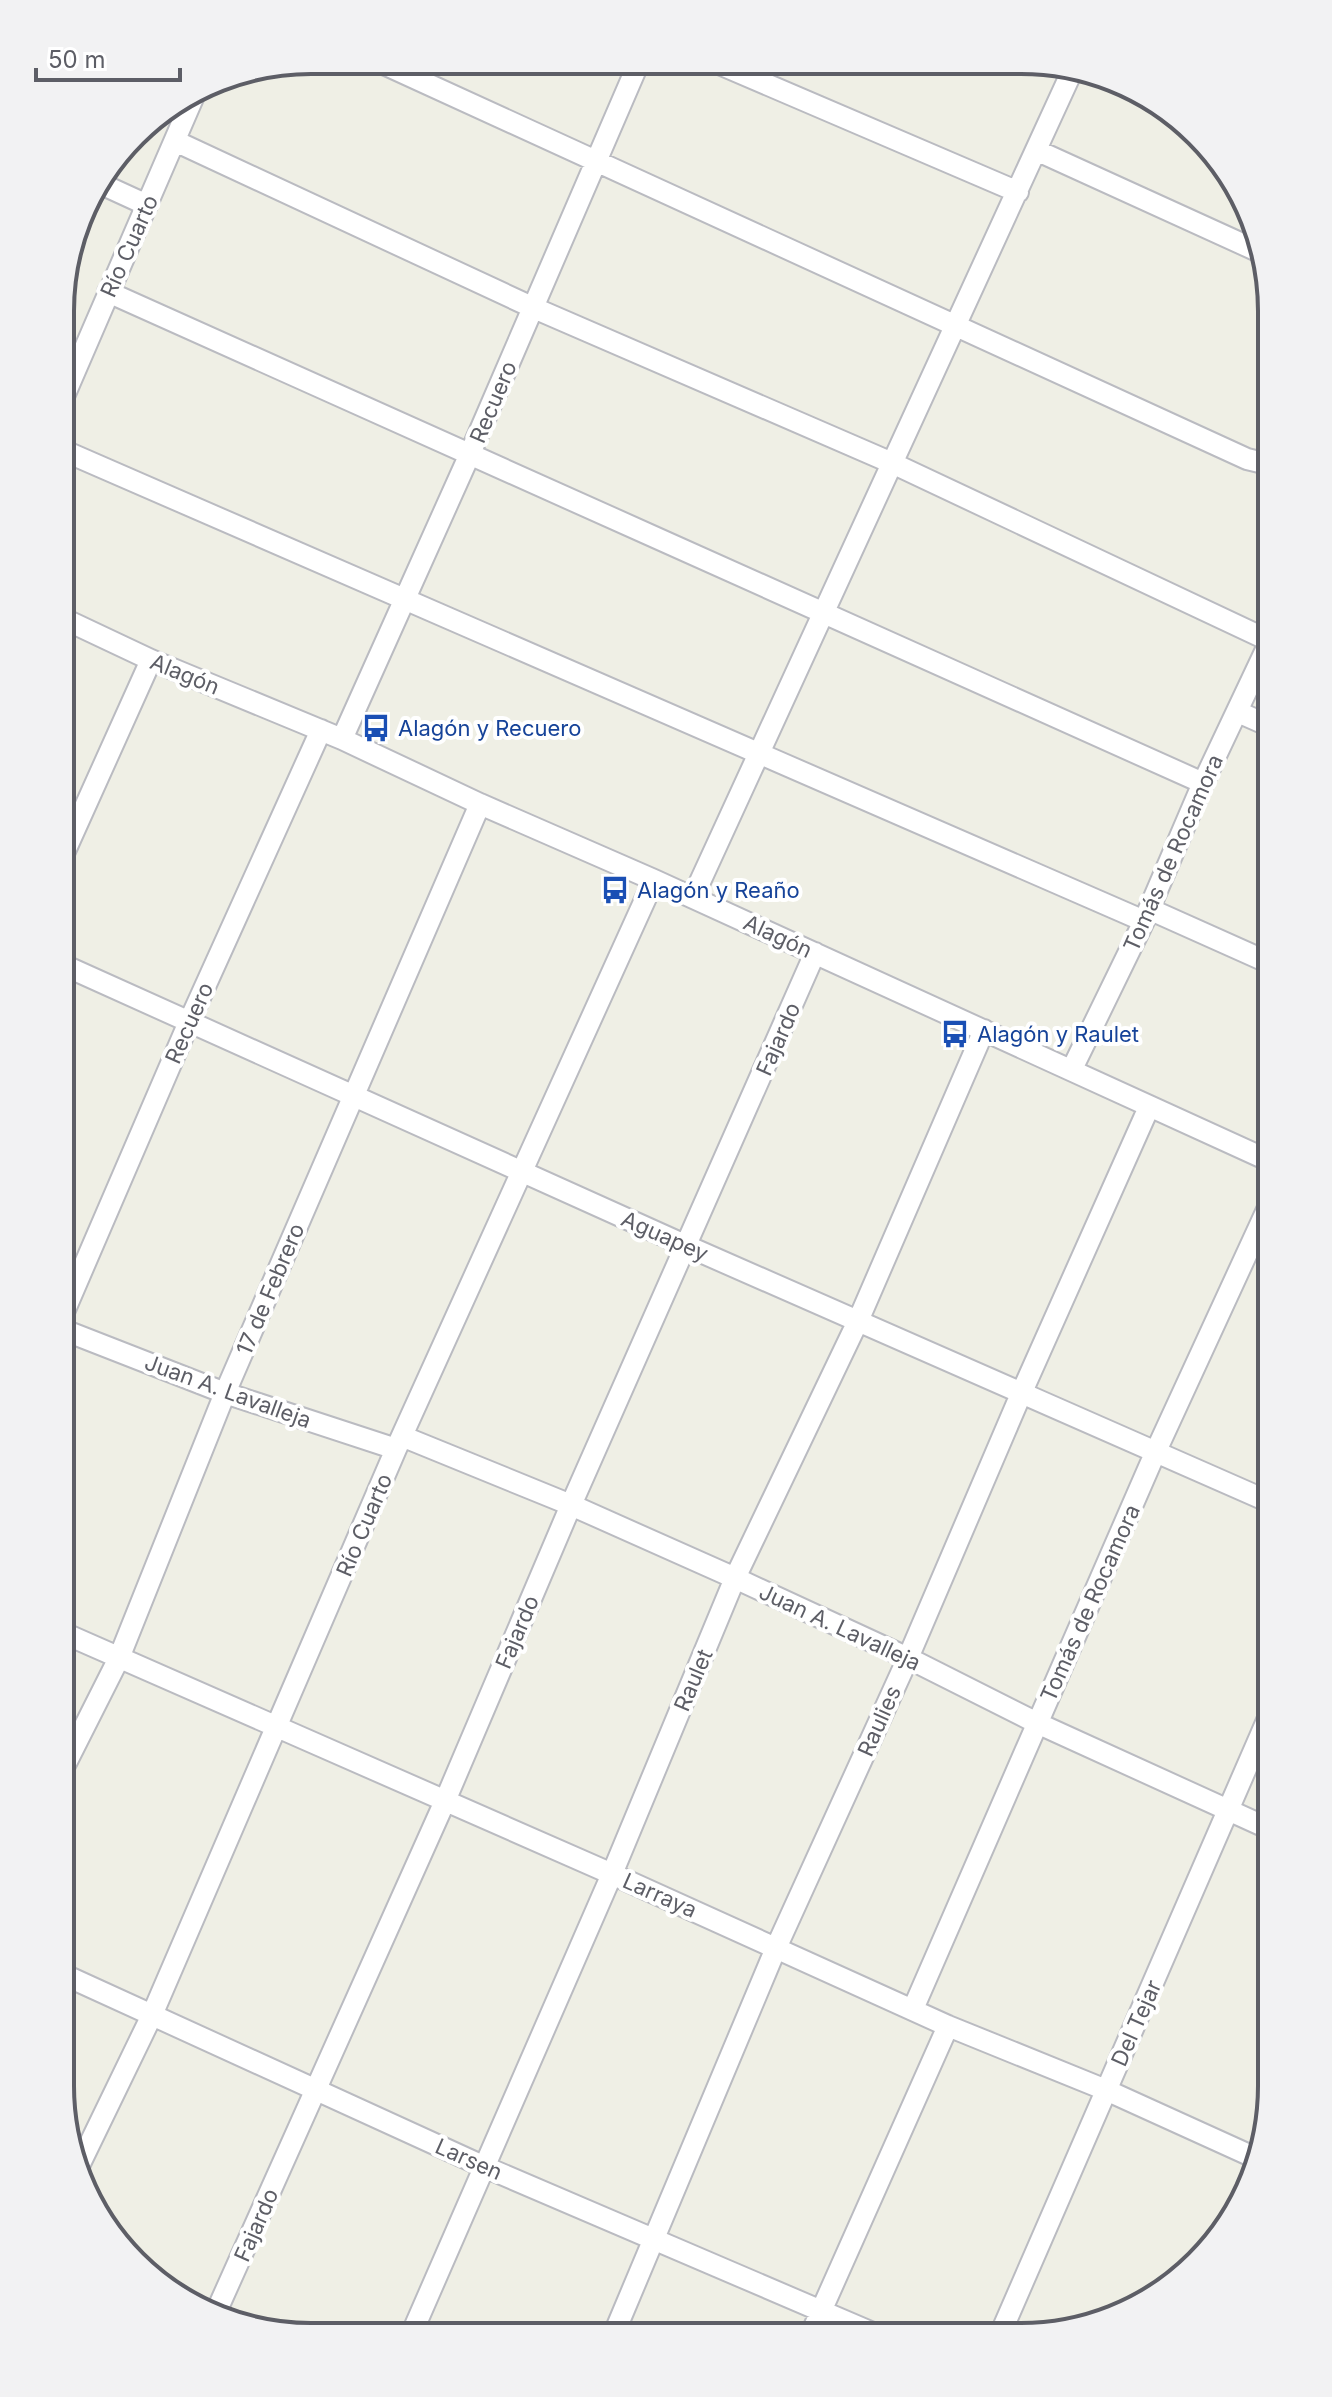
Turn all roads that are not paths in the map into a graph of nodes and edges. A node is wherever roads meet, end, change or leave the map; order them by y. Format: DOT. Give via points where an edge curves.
graph roads {
  1 [pos="744,74"];
  2 [pos="407,75"];
  3 [pos="634,75"];
  4 [pos="1069,79"];
  5 [pos="189,108"];
  6 [pos="175,141"];
  7 [pos="1038,151"];
  8 [pos="596,161"];
  9 [pos="109,188"];
  10 [pos="1018,192"];
  11 [pos="147,205"];
  12 [pos="1249,247"];
  13 [pos="108,292"];
  14 [pos="534,308"];
  15 [pos="956,327"];
  16 [pos="74,373"];
  17 [pos="74,455"];
  18 [pos="469,456"];
  19 [pos="1258,462"];
  20 [pos="892,463"];
  21 [pos="405,598"];
  22 [pos="823,610"];
  23 [pos="74,624"];
  24 [pos="1258,633"];
  25 [pos="151,660"];
  26 [pos="1258,668"];
  27 [pos="1238,712"];
  28 [pos="1258,721"];
  29 [pos="321,730"];
  30 [pos="342,739"];
  31 [pos="760,755"];
  32 [pos="1203,783"];
  33 [pos="480,804"];
  34 [pos="74,831"];
  35 [pos="654,880"];
  36 [pos="693,897"];
  37 [pos="1146,915"];
  38 [pos="815,953"];
  39 [pos="1258,958"];
  40 [pos="74,970"];
  41 [pos="189,1022"];
  42 [pos="984,1030"];
  43 [pos="1072,1069"];
  44 [pos="354,1095"];
  45 [pos="1149,1107"];
  46 [pos="1258,1156"];
  47 [pos="523,1172"];
  48 [pos="1257,1231"];
  49 [pos="687,1246"];
  50 [pos="74,1289"];
  51 [pos="858,1321"];
  52 [pos="74,1334"];
  53 [pos="225,1393"];
  54 [pos="1021,1394"];
  55 [pos="400,1443"];
  56 [pos="1156,1451"];
  57 [pos="1257,1496"];
  58 [pos="571,1505"];
  59 [pos="735,1578"];
  60 [pos="74,1638"];
  61 [pos="119,1658"];
  62 [pos="908,1658"];
  63 [pos="1037,1723"];
  64 [pos="278,1727"];
  65 [pos="1257,1745"];
  66 [pos="74,1747"];
  67 [pos="445,1801"];
  68 [pos="1230,1810"];
  69 [pos="1257,1823"];
  70 [pos="612,1874"];
  71 [pos="776,1948"];
  72 [pos="74,1979"];
  73 [pos="913,2009"];
  74 [pos="152,2015"];
  75 [pos="948,2026"];
  76 [pos="318,2090"];
  77 [pos="1106,2090"];
  78 [pos="85,2154"];
  79 [pos="1248,2154"];
  80 [pos="485,2167"];
  81 [pos="654,2239"];
  82 [pos="219,2305"];
  83 [pos="821,2310"];
  84 [pos="416,2323"];
  85 [pos="618,2323"];
  86 [pos="816,2323"];
  87 [pos="850,2323"];
  88 [pos="1005,2323"];
  1 -- 10 [label="street"];
  2 -- 8 [label="street"];
  3 -- 8 [label="street, Recuero"];
  4 -- 7 [label="street"];
  5 -- 6 [label="street, Río Cuarto"];
  6 -- 11 [label="street, Río Cuarto"];
  6 -- 14 [label="street"];
  7 -- 10 [label="street"];
  7 -- 12 [label="street"];
  8 -- 14 [label="street, Recuero"];
  8 -- 15 [label="street"];
  9 -- 11 [label="street"];
  10 -- 15 [label="street"];
  11 -- 13 [label="street, Río Cuarto"];
  13 -- 16 [label="street, Río Cuarto"];
  13 -- 18 [label="street"];
  14 -- 18 [label="street, Recuero"];
  14 -- 20 [label="street"];
  15 -- 19 [label="street"];
  15 -- 20 [label="street"];
  17 -- 21 [label="street"];
  18 -- 21 [label="street, Recuero"];
  18 -- 22 [label="street"];
  20 -- 22 [label="street"];
  20 -- 24 [label="street"];
  21 -- 30 [label="street, Recuero"];
  21 -- 31 [label="street"];
  22 -- 31 [label="street"];
  22 -- 32 [label="street"];
  23 -- 25 [label="street, Alagón"];
  25 -- 29 [label="street, Alagón"];
  25 -- 34 [label="street"];
  26 -- 27 [label="street, Tomás de Rocamora"];
  27 -- 28 [label="street"];
  27 -- 32 [label="street, Tomás de Rocamora"];
  29 -- 30 [label="street, Alagón"];
  29 -- 41 [label="street, Recuero"];
  30 -- 33 [label="street, Alagón"];
  31 -- 36 [label="street"];
  31 -- 37 [label="street"];
  32 -- 37 [label="street, Tomás de Rocamora"];
  33 -- 35 [label="street, Alagón"];
  33 -- 44 [label="street, 17 de Febrero"];
  35 -- 36 [label="street, Alagón"];
  35 -- 47 [label="street, Río Cuarto"];
  36 -- 38 [label="street, Alagón"];
  37 -- 39 [label="street"];
  37 -- 43 [label="street, Tomás de Rocamora"];
  38 -- 42 [label="street, Alagón"];
  38 -- 49 [label="street, Fajardo"];
  40 -- 41 [label="street, Aguapey"];
  41 -- 44 [label="street, Aguapey"];
  41 -- 50 [label="street, Recuero"];
  42 -- 43 [label="street, Alagón"];
  42 -- 51 [label="street, Raulet"];
  43 -- 45 [label="street, Alagón"];
  44 -- 47 [label="street, Aguapey"];
  44 -- 53 [label="street, 17 de Febrero"];
  45 -- 46 [label="street, Alagón"];
  45 -- 54 [label="street, Raulies"];
  47 -- 49 [label="street, Aguapey"];
  47 -- 55 [label="street, Río Cuarto"];
  48 -- 56 [label="street, Tomás de Rocamora"];
  49 -- 51 [label="street, Aguapey"];
  49 -- 58 [label="street, Fajardo"];
  51 -- 54 [label="street, Aguapey"];
  51 -- 59 [label="street, Raulet"];
  52 -- 53 [label="street, Juan A. Lavalleja"];
  53 -- 55 [label="street, Juan A. Lavalleja"];
  53 -- 61 [label="street, 17 de Febrero"];
  54 -- 56 [label="street, Aguapey"];
  54 -- 62 [label="street, Raulies"];
  55 -- 58 [label="street, Juan A. Lavalleja"];
  55 -- 64 [label="street, Río Cuarto"];
  56 -- 57 [label="street, Aguapey"];
  56 -- 63 [label="street, Tomás de Rocamora"];
  58 -- 59 [label="street, Juan A. Lavalleja"];
  58 -- 67 [label="street, Fajardo"];
  59 -- 62 [label="street, Juan A. Lavalleja"];
  59 -- 70 [label="street, Raulet"];
  60 -- 61 [label="street, Larraya"];
  61 -- 64 [label="street, Larraya"];
  61 -- 66 [label="street, 17 de Febrero"];
  62 -- 63 [label="street, Juan A. Lavalleja"];
  62 -- 71 [label="street, Raulies"];
  63 -- 68 [label="street, Juan A. Lavalleja"];
  63 -- 73 [label="street, Tomás de Rocamora"];
  64 -- 67 [label="street, Larraya"];
  64 -- 74 [label="street, Río Cuarto"];
  65 -- 68 [label="street, Del Tejar"];
  67 -- 70 [label="street, Larraya"];
  67 -- 76 [label="street, Fajardo"];
  68 -- 69 [label="street, Juan A. Lavalleja"];
  68 -- 77 [label="street, Del Tejar"];
  70 -- 71 [label="street, Larraya"];
  70 -- 80 [label="street, Raulet"];
  71 -- 73 [label="street, Larraya"];
  71 -- 81 [label="street, Raulies"];
  72 -- 74 [label="street, Larsen"];
  73 -- 75 [label="street, Larraya"];
  74 -- 76 [label="street, Larsen"];
  74 -- 78 [label="street, Río Cuarto"];
  75 -- 77 [label="street, Larraya"];
  75 -- 83 [label="street"];
  76 -- 80 [label="street, Larsen"];
  76 -- 82 [label="street, Fajardo"];
  77 -- 79 [label="street, Larraya"];
  77 -- 88 [label="street, Del Tejar"];
  80 -- 81 [label="street, Larsen"];
  80 -- 84 [label="street, Raulet"];
  81 -- 83 [label="street, Larsen"];
  81 -- 85 [label="street, Raulies"];
  83 -- 86 [label="street"];
  83 -- 87 [label="street, Larsen"];
}
